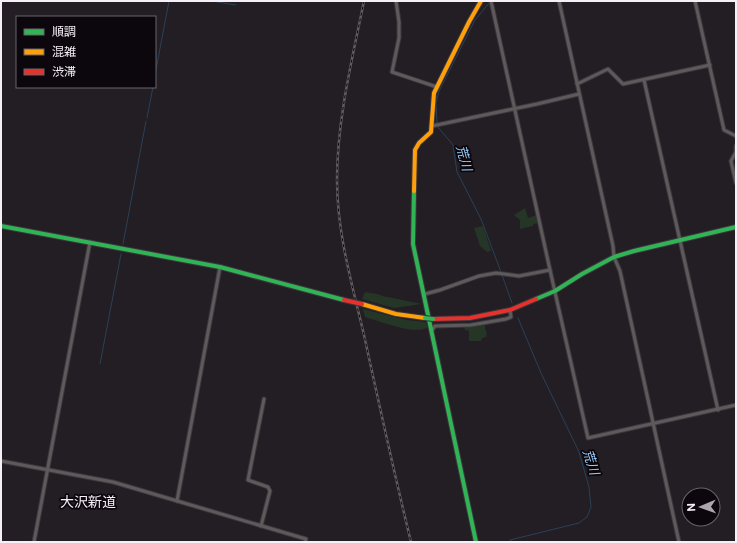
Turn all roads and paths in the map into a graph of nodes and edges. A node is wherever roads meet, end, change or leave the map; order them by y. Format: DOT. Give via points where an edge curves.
graph roads {
  1 [pos="396,1"];
  2 [pos="481,1"];
  3 [pos="559,1"];
  4 [pos="695,1"];
  5 [pos="491,2"];
  6 [pos="710,65"];
  7 [pos="644,80"];
  8 [pos="577,84"];
  9 [pos="437,87"];
  10 [pos="579,94"];
  11 [pos="515,109"];
  12 [pos="435,126"];
  13 [pos="736,136"];
  14 [pos="736,146"];
  15 [pos="736,183"];
  16 [pos="1,226"];
  17 [pos="736,227"];
  18 [pos="680,240"];
  19 [pos="90,242"];
  20 [pos="614,257"];
  21 [pos="220,267"];
  22 [pos="550,270"];
  23 [pos="555,291"];
  24 [pos="425,294"];
  25 [pos="510,310"];
  26 [pos="432,330"];
  27 [pos="264,399"];
  28 [pos="736,406"];
  29 [pos="718,410"];
  30 [pos="653,424"];
  31 [pos="1,461"];
  32 [pos="47,470"];
  33 [pos="176,501"];
  34 [pos="261,526"];
  35 [pos="34,542"];
  36 [pos="305,542"];
  37 [pos="476,542"];
  38 [pos="679,542"];
  1 -- 9 [label="street" via="399,38 392,72"];
  2 -- 9 [label="street"];
  3 -- 8 [label="street"];
  4 -- 6 [label="street"];
  5 -- 11 [label="street"];
  6 -- 7 [label="street"];
  6 -- 13 [label="street" via="724,130"];
  7 -- 8 [label="street" via="623,84 608,69"];
  7 -- 18 [label="street"];
  8 -- 10 [label="street"];
  9 -- 12 [label="street" via="434,92"];
  10 -- 11 [label="street"];
  10 -- 20 [label="street"];
  11 -- 12 [label="street"];
  11 -- 22 [label="street"];
  12 -- 24 [label="street" via="416,146 415,157 413,244"];
  14 -- 15 [label="street" via="731,161"];
  16 -- 19 [label="street"];
  17 -- 18 [label="street"];
  18 -- 20 [label="street"];
  18 -- 29 [label="street"];
  19 -- 21 [label="street"];
  19 -- 32 [label="street"];
  20 -- 23 [label="street"];
  20 -- 30 [label="street" via="620,271"];
  21 -- 25 [label="street, bridge" via="396,314 433,319 470,318"];
  21 -- 33 [label="street"];
  22 -- 23 [label="street"];
  22 -- 24 [label="street" via="519,276 500,273 479,276"];
  23 -- 25 [label="street"];
  23 -- 30 [label="street" via="588,438"];
  24 -- 26 [label="street"];
  25 -- 26 [label="street" via="511,317 506,319 471,325 435,326"];
  26 -- 37 [label="street"];
  27 -- 34 [label="street" via="248,480 268,487 270,491"];
  28 -- 29 [label="street"];
  29 -- 30 [label="street"];
  30 -- 38 [label="street"];
  31 -- 32 [label="street"];
  32 -- 33 [label="street" via="113,482"];
  32 -- 35 [label="street"];
  33 -- 34 [label="street"];
  34 -- 36 [label="street" via="306,539"];
}
